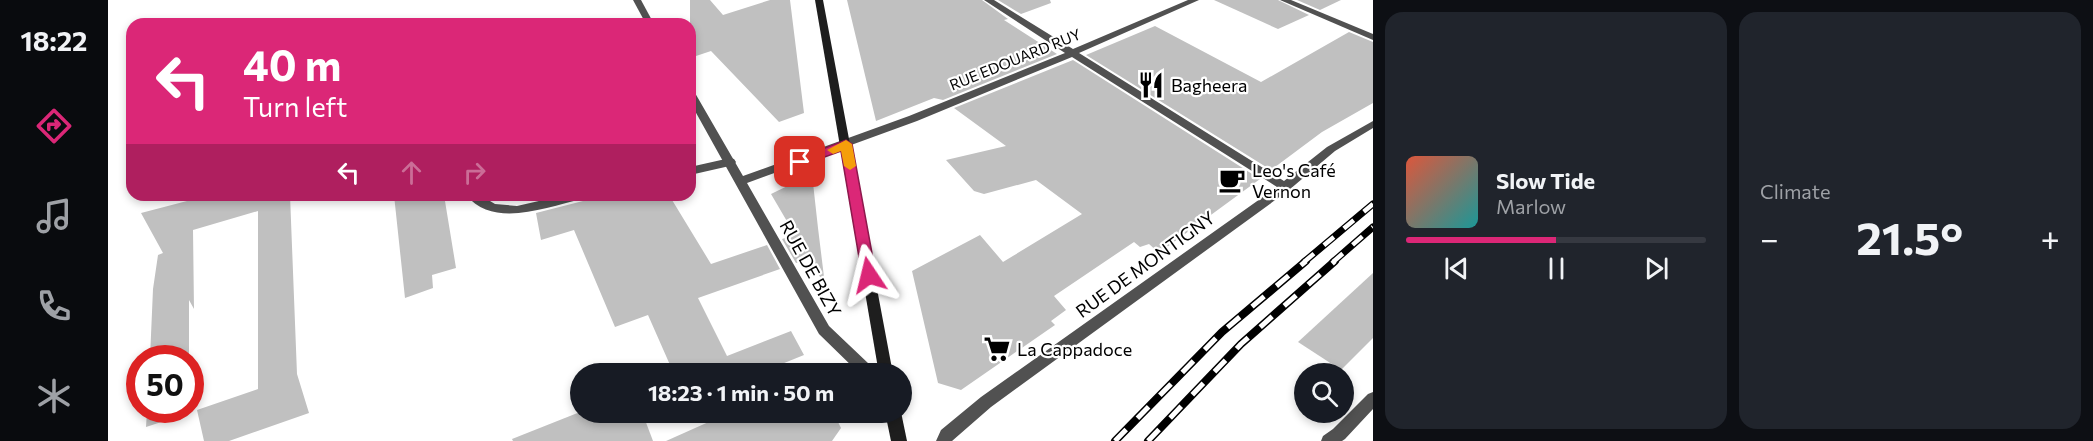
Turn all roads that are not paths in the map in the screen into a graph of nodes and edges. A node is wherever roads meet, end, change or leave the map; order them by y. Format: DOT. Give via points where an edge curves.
graph roads {
  1 [pos="637,0"];
  2 [pos="819,0"];
  3 [pos="987,0"];
  4 [pos="1195,0"];
  5 [pos="1284,0"];
  6 [pos="648,18"];
  7 [pos="1373,37"];
  8 [pos="1071,53"];
  9 [pos="696,103"];
  10 [pos="1373,124"];
  11 [pos="846,144"];
  12 [pos="730,162"];
  13 [pos="696,170"];
  14 [pos="741,182"];
  15 [pos="1285,187"];
  16 [pos="481,201"];
  17 [pos="556,201"];
  18 [pos="858,363"];
  19 [pos="884,363"];
  20 [pos="1373,399"];
  21 [pos="895,423"];
  22 [pos="899,441"];
  23 [pos="944,441"];
  24 [pos="1329,441"];
  1 -- 6 [label="street"];
  2 -- 11 [label="main road"];
  3 -- 8 [label="street"];
  4 -- 8 [label="street, RUE EDOUARD RUY"];
  5 -- 7 [label="street"];
  8 -- 11 [label="street, RUE EDOUARD RUY"];
  8 -- 15 [label="street"];
  9 -- 12 [label="street, RUE DE BIZY"];
  10 -- 15 [label="street, RUE DE MONTIGNY" via="1331,149"];
  11 -- 14 [label="street, RUE EDOUARD RUY"];
  11 -- 19 [label="main road"];
  12 -- 13 [label="street"];
  12 -- 14 [label="street, RUE DE BIZY"];
  14 -- 18 [label="street, RUE DE BIZY" via="824,330"];
  15 -- 23 [label="street, RUE DE MONTIGNY" via="986,402"];
  16 -- 17 [label="street" via="492,208 518,210"];
  20 -- 24 [label="street"];
  21 -- 22 [label="main road"];
}
